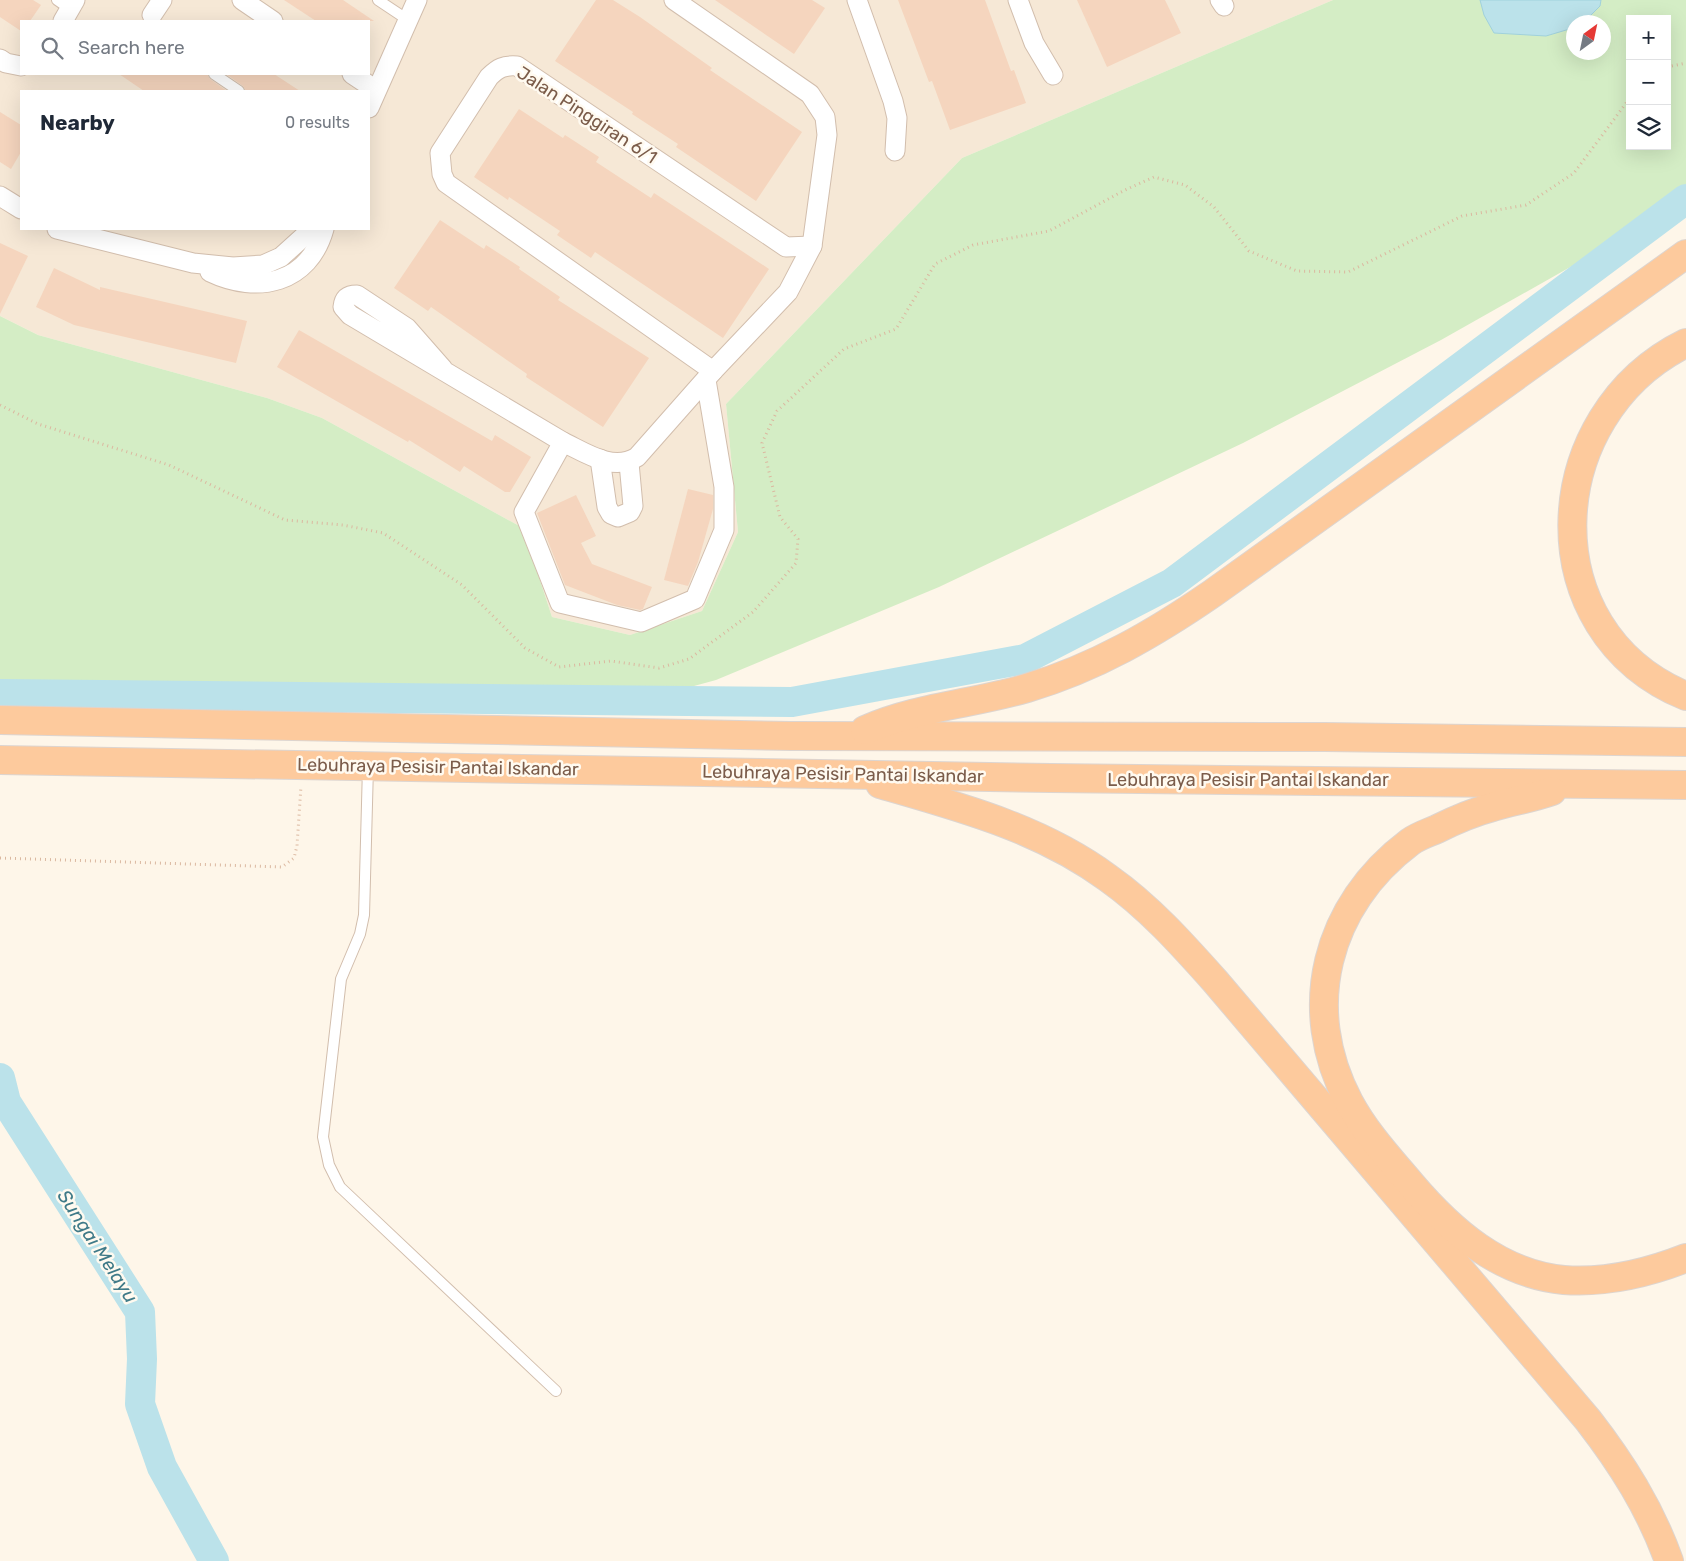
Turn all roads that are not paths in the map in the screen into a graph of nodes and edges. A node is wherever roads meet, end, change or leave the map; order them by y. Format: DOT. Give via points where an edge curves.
graph roads {
  1 [pos="162,0"];
  2 [pos="242,0"];
  3 [pos="378,0"];
  4 [pos="417,0"];
  5 [pos="674,0"];
  6 [pos="857,0"];
  7 [pos="1018,0"];
  8 [pos="151,18"];
  9 [pos="272,20"];
  10 [pos="408,20"];
  11 [pos="0,59"];
  12 [pos="20,66"];
  13 [pos="215,75"];
  14 [pos="354,75"];
  15 [pos="1053,75"];
  16 [pos="238,90"];
  17 [pos="376,90"];
  18 [pos="370,105"];
  19 [pos="895,151"];
  20 [pos="0,196"];
  21 [pos="20,208"];
  22 [pos="61,230"];
  23 [pos="312,230"];
  24 [pos="812,246"];
  25 [pos="1686,254"];
  26 [pos="1686,343"];
  27 [pos="443,369"];
  28 [pos="710,375"];
  29 [pos="562,442"];
  30 [pos="600,459"];
  31 [pos="633,460"];
  32 [pos="1686,696"];
  33 [pos="0,720"];
  34 [pos="852,736"];
  35 [pos="1686,742"];
  36 [pos="0,760"];
  37 [pos="368,766"];
  38 [pos="850,773"];
  39 [pos="1576,783"];
  40 [pos="1686,785"];
  41 [pos="1686,1258"];
  42 [pos="556,1391"];
  43 [pos="1669,1561"];
  1 -- 8 [label="street"];
  2 -- 9 [label="street"];
  3 -- 10 [label="lane"];
  4 -- 10 [label="street"];
  5 -- 24 [label="street" via="810,94 820,106 827,135"];
  6 -- 19 [label="street" via="893,101 897,118"];
  7 -- 15 [label="street" via="1034,42"];
  10 -- 17 [label="street"];
  11 -- 12 [label="street" via="6,64"];
  13 -- 16 [label="lane"];
  14 -- 17 [label="street"];
  17 -- 18 [label="street"];
  20 -- 21 [label="street"];
  22 -- 23 [label="street" via="193,263 221,277 243,283 287,278 309,262 320,243"];
  24 -- 28 [label="street" via="788,292"];
  24 -- 28 [label="street, Jalan Pinggiran 6/1" via="786,247 517,66 506,65 489,76 440,153 446,183"];
  25 -- 34 [label="highway" via="1213,593 1142,639 1072,673 990,697 907,714"];
  26 -- 32 [label="highway" via="1654,361 1635,377 1603,416 1591,436 1575,484 1572,533 1582,583 1602,627 1636,666"];
  27 -- 27 [label="street" via="350,315 343,307 344,300 357,294 407,328"];
  27 -- 29 [label="street"];
  28 -- 29 [label="street" via="724,487 724,530 695,599 641,622 560,603 524,512"];
  28 -- 31 [label="street"];
  29 -- 30 [label="street"];
  30 -- 31 [label="street" via="616,464"];
  30 -- 31 [label="street" via="607,507 618,517 624,516 633,506"];
  33 -- 34 [label="highway"];
  34 -- 35 [label="highway"];
  36 -- 37 [label="highway, Lebuhraya Pesisir Pantai Iskandar"];
  37 -- 38 [label="highway, Lebuhraya Pesisir Pantai Iskandar"];
  37 -- 42 [label="lane" via="364,915 360,934 340,980 323,1137 329,1165 340,1187"];
  38 -- 39 [label="highway, Lebuhraya Pesisir Pantai Iskandar"];
  38 -- 43 [label="highway" via="980,813 1048,841 1108,878 1159,921 1221,989 1588,1420 1634,1484"];
  39 -- 40 [label="highway, Lebuhraya Pesisir Pantai Iskandar"];
  39 -- 41 [label="highway" via="1457,820 1412,840 1388,860 1351,906 1330,954 1323,1012 1328,1042 1338,1077 1366,1129 1422,1197 1476,1247 1504,1263 1564,1280 1624,1277"];
}
